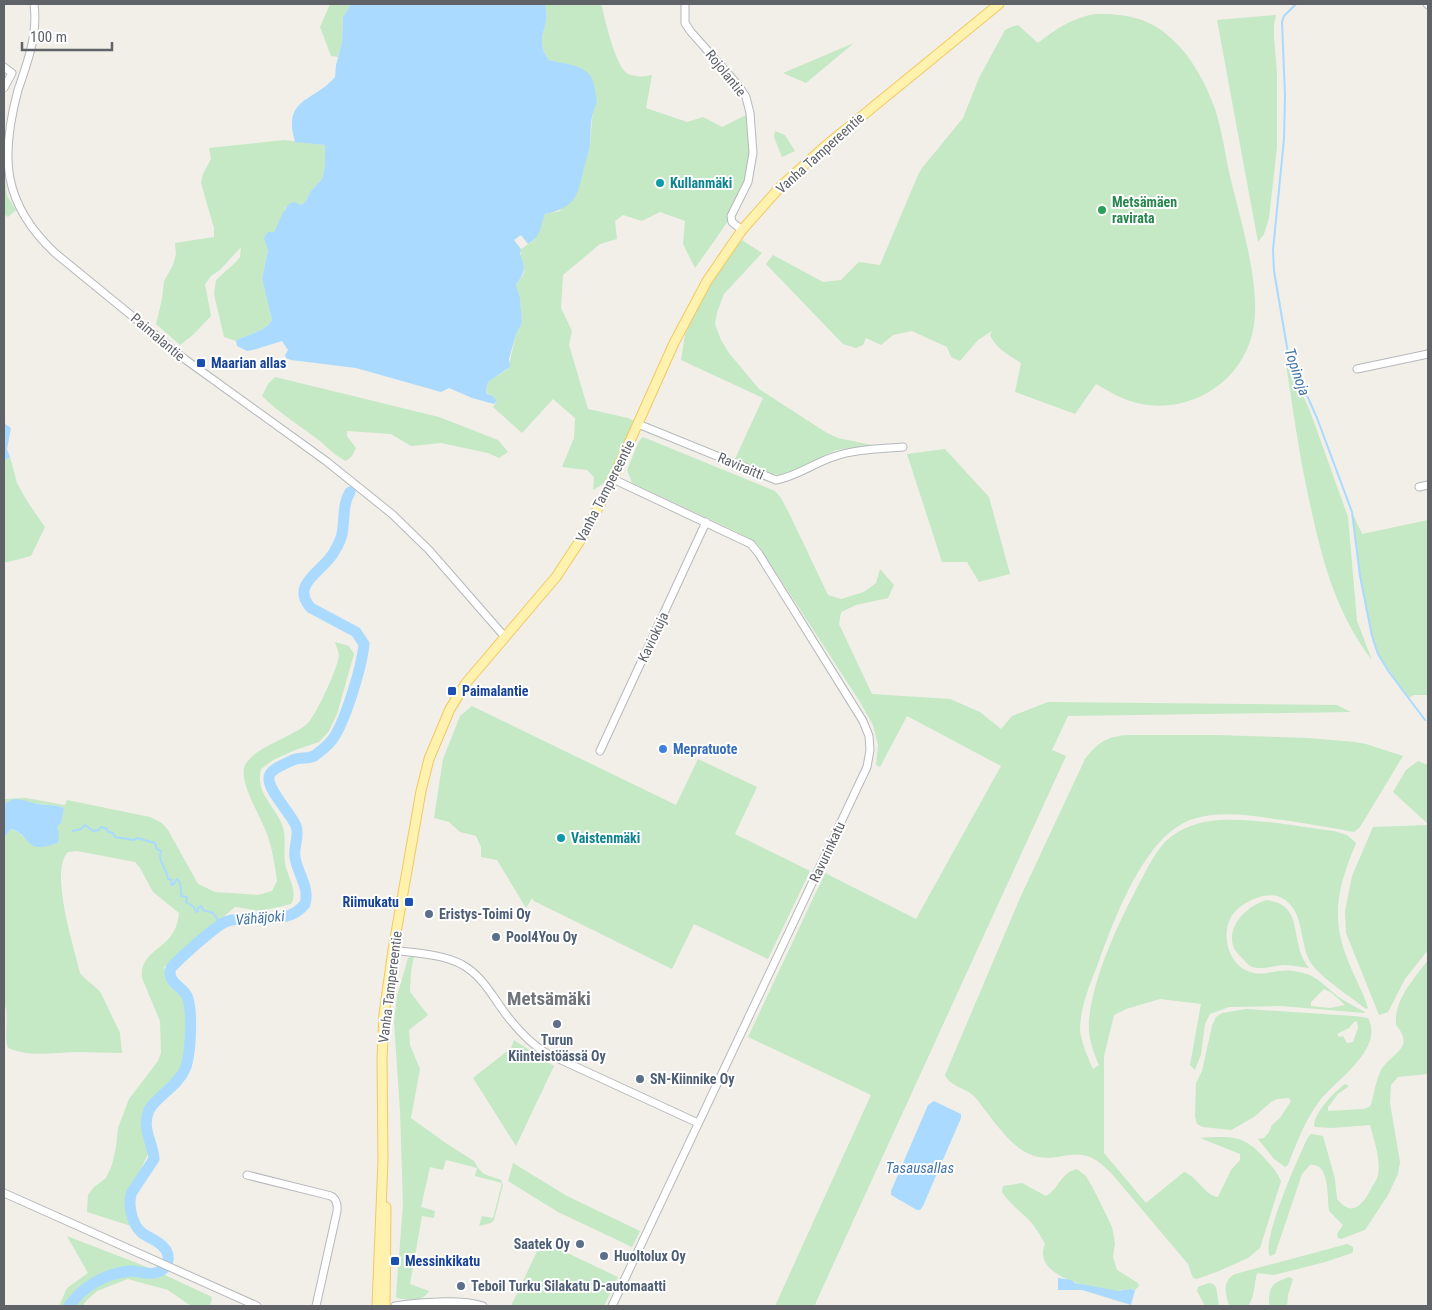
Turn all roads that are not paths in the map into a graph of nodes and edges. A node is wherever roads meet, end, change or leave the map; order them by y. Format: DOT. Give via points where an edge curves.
graph roads {
  1 [pos="34,4"];
  2 [pos="685,4"];
  3 [pos="999,4"];
  4 [pos="4,67"];
  5 [pos="4,88"];
  6 [pos="5,161"];
  7 [pos="742,230"];
  8 [pos="1428,354"];
  9 [pos="1357,369"];
  10 [pos="638,424"];
  11 [pos="903,447"];
  12 [pos="613,479"];
  13 [pos="1428,485"];
  14 [pos="1419,487"];
  15 [pos="706,522"];
  16 [pos="505,637"];
  17 [pos="600,751"];
  18 [pos="393,950"];
  19 [pos="698,1123"];
  20 [pos="383,1160"];
  21 [pos="247,1175"];
  22 [pos="4,1193"];
  23 [pos="257,1306"];
  24 [pos="316,1306"];
  25 [pos="377,1306"];
  26 [pos="385,1306"];
  27 [pos="395,1306"];
  28 [pos="483,1306"];
  29 [pos="612,1306"];
  1 -- 6 [label="street, Paimalantie" via="34,37 8,129"];
  2 -- 7 [label="street, Rojolantie" via="685,23 746,96 753,153 748,182 730,216"];
  3 -- 7 [label="main road, Vanha Tampereentie" via="817,153 781,186"];
  4 -- 5 [label="street" via="12,73"];
  6 -- 16 [label="street, Paimalantie" via="18,206 42,241 186,360 326,461 386,509 429,550"];
  7 -- 10 [label="main road, Vanha Tampereentie" via="699,295"];
  8 -- 9 [label="street"];
  10 -- 11 [label="street, Raviraitti" via="776,480 842,454"];
  10 -- 12 [label="main road, Vanha Tampereentie"];
  12 -- 15 [label="street, Ravurinkatu"];
  12 -- 16 [label="main road, Vanha Tampereentie" via="566,562"];
  13 -- 14 [label="street"];
  15 -- 17 [label="street, Kaviokuja"];
  15 -- 19 [label="street, Ravurinkatu" via="751,544 759,554 863,722 870,750 867,767 845,815"];
  16 -- 18 [label="main road, Vanha Tampereentie" via="458,694 429,759"];
  18 -- 19 [label="street" via="436,956 460,964 485,983 516,1027 537,1048"];
  18 -- 20 [label="main road, Vanha Tampereentie" via="382,1039"];
  19 -- 29 [label="street, Ravurinkatu"];
  20 -- 25 [label="main road, Vanha Tampereentie"];
  20 -- 26 [label="main road, Vanha Tampereentie" via="387,1265"];
  21 -- 24 [label="street" via="334,1199 338,1209"];
  22 -- 23 [label="street"];
  27 -- 28 [label="street" via="456,1303"];
}
